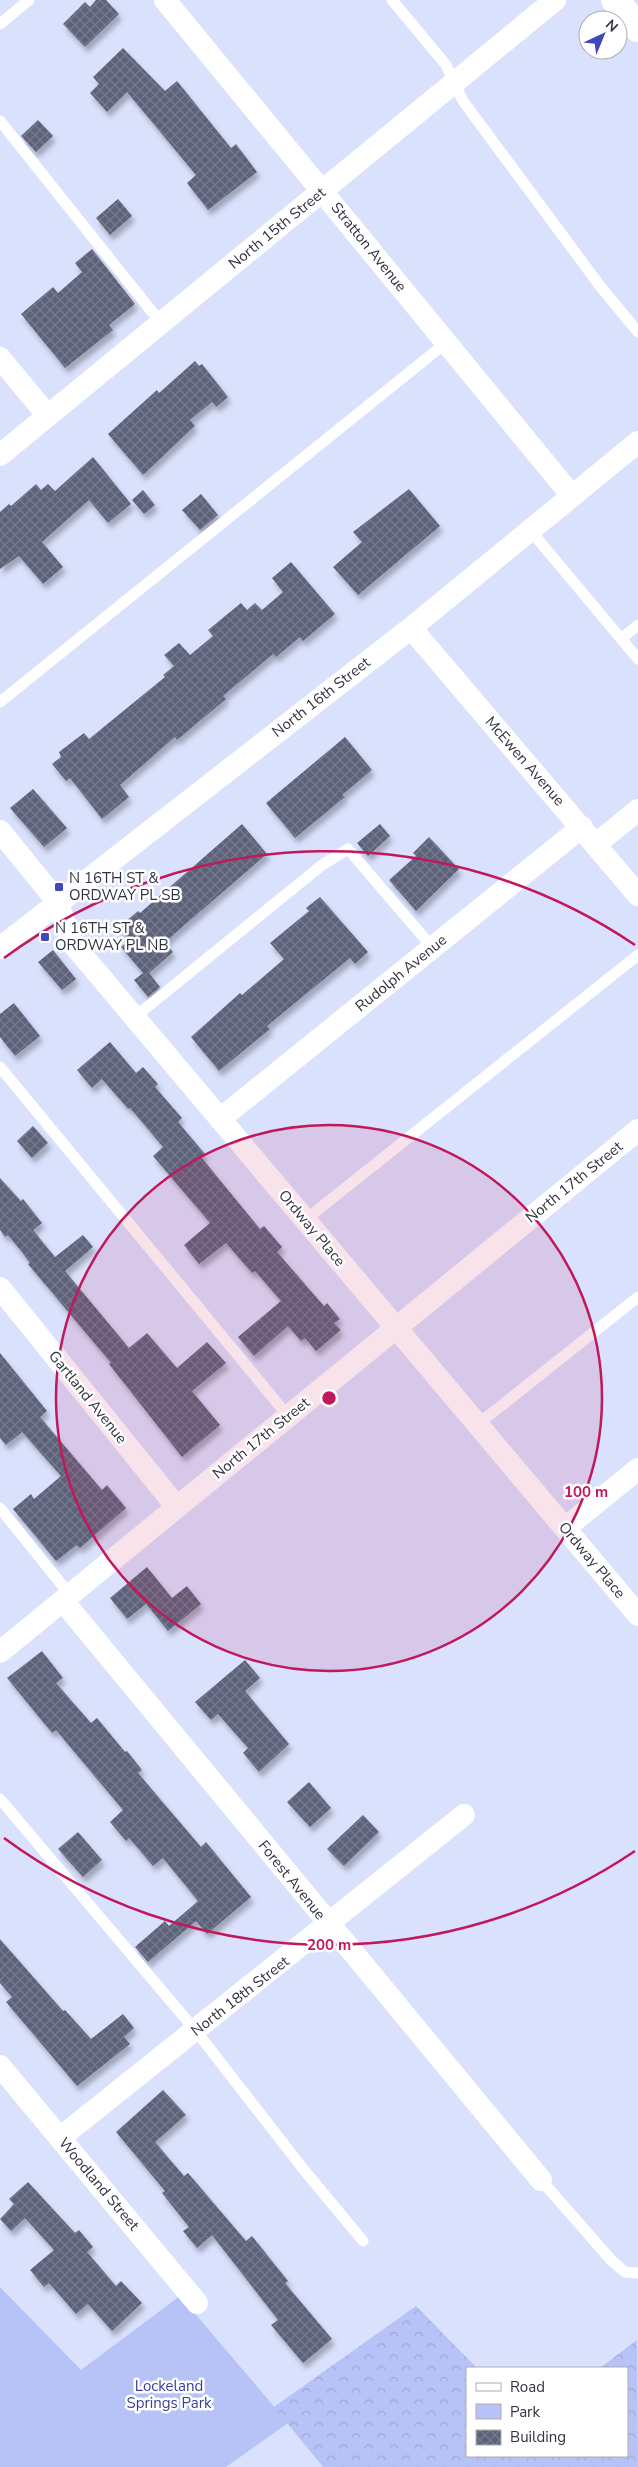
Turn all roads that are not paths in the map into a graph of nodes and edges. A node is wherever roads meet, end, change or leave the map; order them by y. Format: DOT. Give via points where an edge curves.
graph roads {
  1 [pos="29,0"];
  2 [pos="165,0"];
  3 [pos="392,0"];
  4 [pos="555,0"];
  5 [pos="615,0"];
  6 [pos="0,24"];
  7 [pos="638,28"];
  8 [pos="454,82"];
  9 [pos="0,121"];
  10 [pos="323,190"];
  11 [pos="161,323"];
  12 [pos="638,332"];
  13 [pos="447,342"];
  14 [pos="0,358"];
  15 [pos="48,416"];
  16 [pos="638,442"];
  17 [pos="0,455"];
  18 [pos="572,496"];
  19 [pos="530,530"];
  20 [pos="638,625"];
  21 [pos="411,628"];
  22 [pos="621,639"];
  23 [pos="638,660"];
  24 [pos="0,702"];
  25 [pos="638,810"];
  26 [pos="582,827"];
  27 [pos="0,831"];
  28 [pos="596,844"];
  29 [pos="638,894"];
  30 [pos="58,901"];
  31 [pos="432,947"];
  32 [pos="0,948"];
  33 [pos="638,955"];
  34 [pos="135,1017"];
  35 [pos="0,1068"];
  36 [pos="220,1119"];
  37 [pos="638,1130"];
  38 [pos="305,1220"];
  39 [pos="0,1288"];
  40 [pos="638,1297"];
  41 [pos="396,1328"];
  42 [pos="288,1416"];
  43 [pos="478,1425"];
  44 [pos="638,1469"];
  45 [pos="176,1506"];
  46 [pos="0,1508"];
  47 [pos="565,1528"];
  48 [pos="66,1598"];
  49 [pos="638,1615"];
  50 [pos="0,1652"];
  51 [pos="0,1798"];
  52 [pos="464,1815"];
  53 [pos="329,1925"];
  54 [pos="196,2031"];
  55 [pos="0,2066"];
  56 [pos="61,2138"];
  57 [pos="542,2180"];
  58 [pos="363,2241"];
  59 [pos="638,2273"];
  60 [pos="197,2303"];
  1 -- 6 [label="lane"];
  2 -- 10 [label="street, Stratton Avenue"];
  3 -- 8 [label="lane" via="446,65"];
  4 -- 8 [label="street, North 15th Street"];
  5 -- 7 [label="street"];
  8 -- 10 [label="street, North 15th Street"];
  8 -- 12 [label="lane" via="459,96 491,140"];
  9 -- 11 [label="lane"];
  10 -- 11 [label="street, North 15th Street"];
  10 -- 13 [label="street, Stratton Avenue"];
  11 -- 15 [label="street, North 15th Street"];
  13 -- 18 [label="street, Stratton Avenue"];
  13 -- 24 [label="lane"];
  14 -- 15 [label="street"];
  15 -- 17 [label="street, North 15th Street"];
  16 -- 18 [label="street, North 16th Street"];
  18 -- 19 [label="street, North 16th Street"];
  19 -- 21 [label="street, North 16th Street"];
  19 -- 22 [label="lane"];
  20 -- 22 [label="lane"];
  21 -- 26 [label="street, McEwen Avenue"];
  21 -- 30 [label="street, North 16th Street"];
  22 -- 23 [label="lane"];
  25 -- 28 [label="street"];
  26 -- 28 [label="street, McEwen Avenue"];
  26 -- 31 [label="street, Rudolph Avenue"];
  27 -- 30 [label="street, Ordway Place"];
  28 -- 29 [label="street, McEwen Avenue"];
  30 -- 32 [label="street, North 16th Street"];
  30 -- 34 [label="street, Ordway Place" via="72,943"];
  31 -- 34 [label="lane" via="348,849 322,865"];
  31 -- 36 [label="street, Rudolph Avenue"];
  33 -- 38 [label="lane"];
  34 -- 36 [label="street, Ordway Place"];
  35 -- 42 [label="lane"];
  36 -- 38 [label="street, Ordway Place"];
  37 -- 41 [label="street, North 17th Street"];
  38 -- 41 [label="street, Ordway Place"];
  39 -- 45 [label="street, Gartland Avenue"];
  40 -- 43 [label="lane"];
  41 -- 42 [label="street, North 17th Street"];
  41 -- 43 [label="street, Ordway Place"];
  42 -- 45 [label="street, North 17th Street"];
  43 -- 47 [label="street, Ordway Place"];
  44 -- 47 [label="street"];
  45 -- 48 [label="street, North 17th Street"];
  46 -- 48 [label="lane"];
  47 -- 49 [label="street, Ordway Place"];
  48 -- 50 [label="street, North 17th Street"];
  48 -- 53 [label="street, Forest Avenue"];
  51 -- 54 [label="lane"];
  52 -- 53 [label="street, North 18th Street"];
  53 -- 54 [label="street, North 18th Street"];
  53 -- 57 [label="street, Forest Avenue"];
  54 -- 56 [label="street, North 18th Street"];
  54 -- 58 [label="lane"];
  55 -- 56 [label="street, Woodland Street"];
  56 -- 60 [label="street, Woodland Street"];
  57 -- 59 [label="lane" via="612,2261 625,2272"];
}
